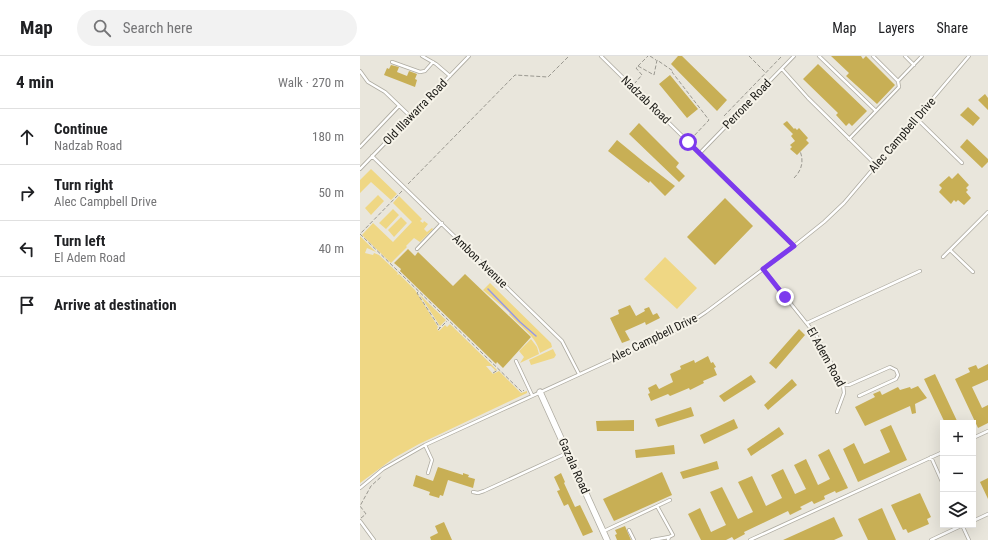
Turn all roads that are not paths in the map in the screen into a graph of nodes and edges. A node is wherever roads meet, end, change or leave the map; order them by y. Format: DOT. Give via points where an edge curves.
graph roads {
  1 [pos="422,56"];
  2 [pos="469,56"];
  3 [pos="601,56"];
  4 [pos="794,56"];
  5 [pos="819,56"];
  6 [pos="873,56"];
  7 [pos="905,56"];
  8 [pos="922,56"];
  9 [pos="969,56"];
  10 [pos="392,62"];
  11 [pos="433,62"];
  12 [pos="914,65"];
  13 [pos="782,69"];
  14 [pos="360,71"];
  15 [pos="450,76"];
  16 [pos="898,81"];
  17 [pos="399,106"];
  18 [pos="876,111"];
  19 [pos="410,116"];
  20 [pos="916,118"];
  21 [pos="849,139"];
  22 [pos="360,147"];
  23 [pos="700,153"];
  24 [pos="372,156"];
  25 [pos="962,163"];
  26 [pos="876,165"];
  27 [pos="360,168"];
  28 [pos="988,212"];
  29 [pos="442,223"];
  30 [pos="794,246"];
  31 [pos="417,249"];
  32 [pos="950,250"];
  33 [pos="943,257"];
  34 [pos="763,269"];
  35 [pos="920,270"];
  36 [pos="973,272"];
  37 [pos="807,324"];
  38 [pos="516,361"];
  39 [pos="579,374"];
  40 [pos="843,385"];
  41 [pos="540,392"];
  42 [pos="532,395"];
  43 [pos="859,396"];
  44 [pos="837,412"];
  45 [pos="988,431"];
  46 [pos="976,437"];
  47 [pos="425,445"];
  48 [pos="568,453"];
  49 [pos="940,453"];
  50 [pos="931,457"];
  51 [pos="428,473"];
  52 [pos="940,477"];
  53 [pos="360,488"];
  54 [pos="473,492"];
  55 [pos="670,500"];
  56 [pos="657,506"];
  57 [pos="988,514"];
  58 [pos="976,520"];
  59 [pos="360,521"];
  60 [pos="957,528"];
  61 [pos="964,528"];
  62 [pos="630,530"];
  63 [pos="603,532"];
  64 [pos="669,538"];
  65 [pos="374,540"];
  66 [pos="607,540"];
  67 [pos="634,540"];
  68 [pos="652,540"];
  69 [pos="750,540"];
  70 [pos="931,540"];
  71 [pos="969,540"];
  1 -- 11 [label="lane"];
  2 -- 15 [label="lane, Old Illawarra Road"];
  3 -- 23 [label="lane, Nadzab Road"];
  4 -- 13 [label="lane, Perrone Road"];
  5 -- 18 [label="lane"];
  6 -- 16 [label="lane"];
  7 -- 12 [label="lane"];
  8 -- 12 [label="lane"];
  9 -- 20 [label="lane, Alec Campbell Drive"];
  10 -- 11 [label="lane" via="420,72 425,71"];
  11 -- 15 [label="lane"];
  12 -- 16 [label="lane"];
  13 -- 21 [label="lane"];
  13 -- 23 [label="lane, Perrone Road"];
  14 -- 17 [label="lane" via="368,82 385,92"];
  15 -- 19 [label="lane, Old Illawarra Road"];
  16 -- 18 [label="lane" via="899,87"];
  17 -- 19 [label="lane"];
  17 -- 22 [label="lane"];
  18 -- 21 [label="lane"];
  19 -- 24 [label="lane, Old Illawarra Road"];
  20 -- 25 [label="lane"];
  20 -- 26 [label="lane, Alec Campbell Drive"];
  21 -- 26 [label="lane"];
  23 -- 30 [label="lane, Nadzab Road"];
  24 -- 27 [label="lane, Old Illawarra Road"];
  24 -- 29 [label="lane, Ambon Avenue"];
  26 -- 30 [label="lane, Alec Campbell Drive" via="844,203"];
  28 -- 32 [label="lane"];
  29 -- 31 [label="lane"];
  29 -- 39 [label="lane, Ambon Avenue" via="562,341"];
  30 -- 34 [label="lane, Alec Campbell Drive"];
  32 -- 33 [label="lane"];
  32 -- 36 [label="lane"];
  34 -- 37 [label="lane, El Adem Road"];
  34 -- 39 [label="lane, Alec Campbell Drive" via="685,326"];
  35 -- 37 [label="lane"];
  37 -- 40 [label="lane, El Adem Road" via="816,335"];
  38 -- 42 [label="lane"];
  39 -- 41 [label="lane, Alec Campbell Drive"];
  40 -- 43 [label="lane" via="849,385 890,367 896,370 896,379"];
  40 -- 44 [label="lane, El Adem Road" via="844,393"];
  41 -- 42 [label="lane, Alec Campbell Drive"];
  41 -- 48 [label="street, Gazala Road"];
  42 -- 47 [label="lane, Alec Campbell Drive"];
  45 -- 46 [label="lane"];
  47 -- 51 [label="lane" via="432,460"];
  47 -- 53 [label="lane, Alec Campbell Drive" via="383,470"];
  48 -- 54 [label="lane" via="484,491"];
  48 -- 63 [label="street, Gazala Road"];
  49 -- 50 [label="lane"];
  50 -- 52 [label="lane"];
  50 -- 69 [label="lane"];
  55 -- 56 [label="lane"];
  56 -- 63 [label="lane"];
  56 -- 64 [label="lane" via="673,535"];
  57 -- 58 [label="lane"];
  59 -- 65 [label="lane"];
  60 -- 70 [label="lane"];
  61 -- 71 [label="lane"];
  62 -- 67 [label="lane"];
  63 -- 66 [label="street, Gazala Road"];
  64 -- 68 [label="lane"];
}
